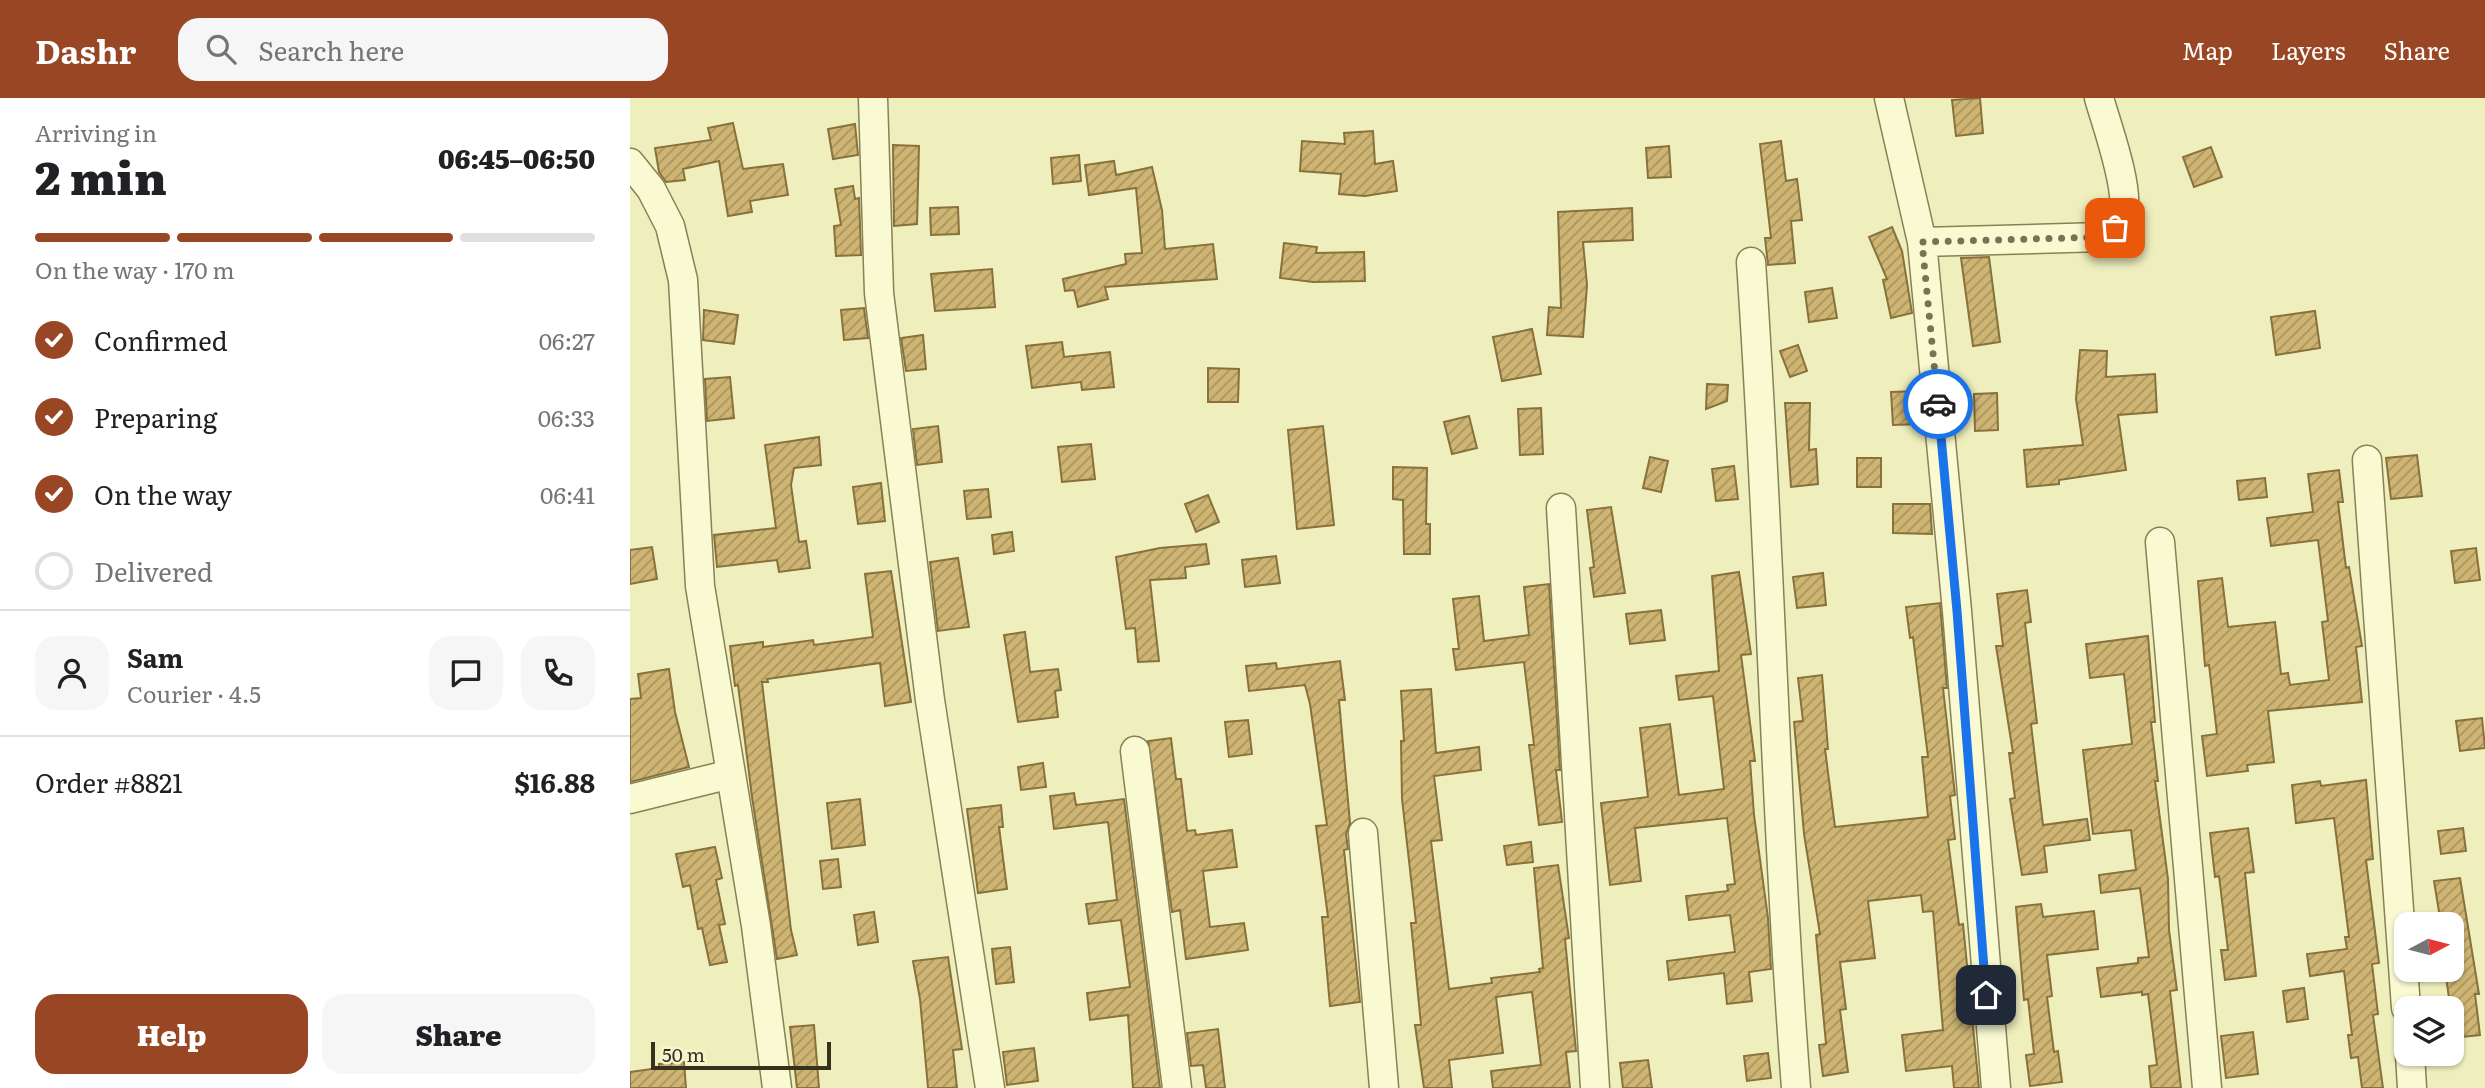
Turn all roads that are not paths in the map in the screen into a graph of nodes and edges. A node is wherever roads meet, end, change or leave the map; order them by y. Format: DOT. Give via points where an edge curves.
graph roads {
  1 [pos="873,98"];
  2 [pos="1889,98"];
  3 [pos="2099,98"];
  4 [pos="630,163"];
  5 [pos="1922,242"];
  6 [pos="1751,262"];
  7 [pos="2367,460"];
  8 [pos="1561,508"];
  9 [pos="2160,541"];
  10 [pos="1135,751"];
  11 [pos="731,774"];
  12 [pos="630,799"];
  13 [pos="1363,833"];
  14 [pos="2405,996"];
  15 [pos="2411,1066"];
  16 [pos="777,1088"];
  17 [pos="990,1088"];
  18 [pos="1177,1088"];
  19 [pos="1384,1088"];
  20 [pos="1595,1088"];
  21 [pos="1796,1088"];
  22 [pos="1996,1088"];
  23 [pos="2207,1088"];
  24 [pos="2412,1088"];
  1 -- 17 [label="street" via="879,293 890,390 930,700"];
  2 -- 5 [label="street"];
  3 -- 5 [label="street" via="2121,177 2124,210 2115,228 2103,237"];
  4 -- 11 [label="street" via="651,189 670,226 683,281 701,586"];
  5 -- 22 [label="street"];
  6 -- 21 [label="street"];
  7 -- 14 [label="street"];
  8 -- 20 [label="street"];
  9 -- 23 [label="street"];
  10 -- 18 [label="street"];
  11 -- 12 [label="street"];
  11 -- 16 [label="street"];
  13 -- 19 [label="street"];
  15 -- 24 [label="street"];
}
